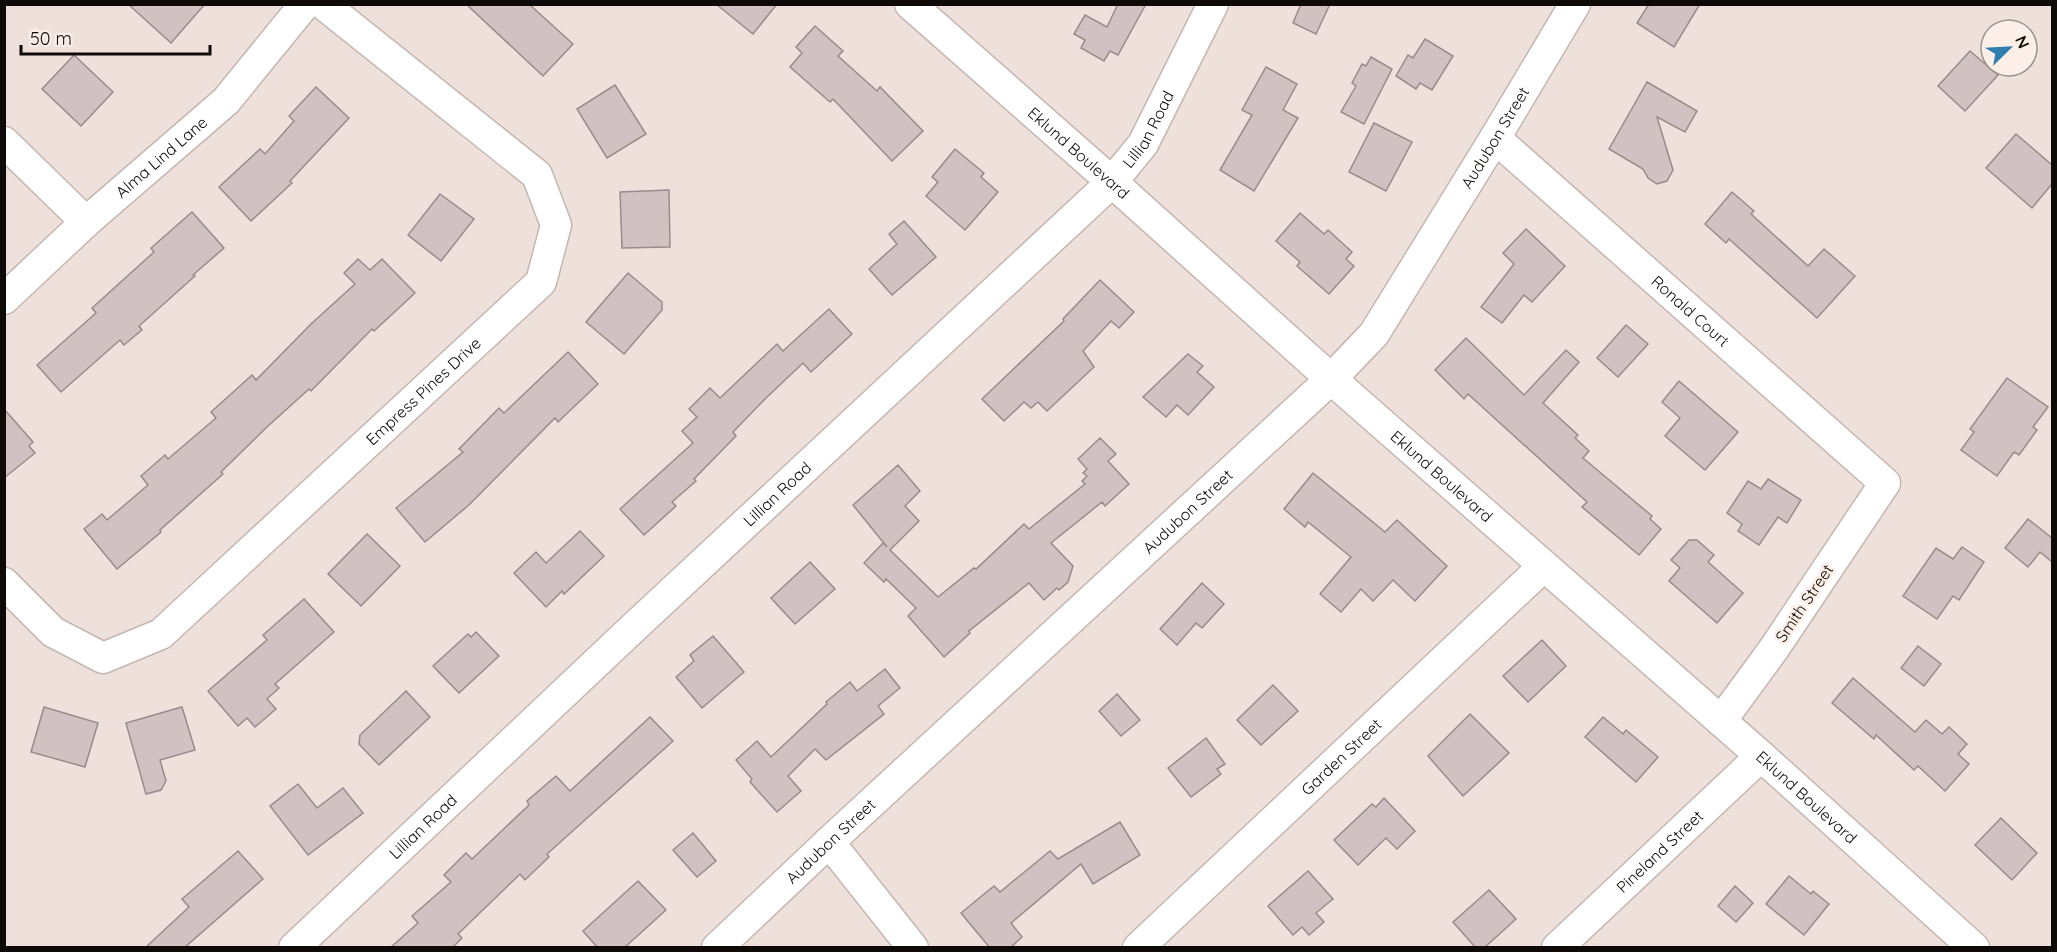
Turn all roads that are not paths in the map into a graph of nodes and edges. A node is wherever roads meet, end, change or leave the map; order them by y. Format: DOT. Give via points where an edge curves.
graph roads {
  1 [pos="305,4"];
  2 [pos="323,4"];
  3 [pos="910,4"];
  4 [pos="1213,4"];
  5 [pos="1575,4"];
  6 [pos="1495,138"];
  7 [pos="4,142"];
  8 [pos="1112,182"];
  9 [pos="86,222"];
  10 [pos="4,299"];
  11 [pos="1332,379"];
  12 [pos="1885,483"];
  13 [pos="1544,566"];
  14 [pos="4,582"];
  15 [pos="1721,721"];
  16 [pos="1761,756"];
  17 [pos="829,842"];
  18 [pos="294,948"];
  19 [pos="717,948"];
  20 [pos="913,948"];
  21 [pos="1138,948"];
  22 [pos="1557,948"];
  23 [pos="1974,948"];
  1 -- 9 [label="street, Alma Lind Lane" via="226,100"];
  2 -- 14 [label="street, Empress Pines Drive" via="537,175 556,225 541,282 161,634 103,658 53,632"];
  3 -- 8 [label="street, Eklund Boulevard"];
  4 -- 8 [label="street, Lillian Road" via="1143,144"];
  5 -- 6 [label="street, Audubon Street"];
  6 -- 11 [label="street, Audubon Street" via="1374,333"];
  6 -- 12 [label="street, Ronald Court"];
  7 -- 9 [label="street"];
  8 -- 11 [label="street, Eklund Boulevard"];
  8 -- 18 [label="street, Lillian Road"];
  9 -- 10 [label="street, Alma Lind Lane"];
  11 -- 13 [label="street, Eklund Boulevard"];
  11 -- 17 [label="street, Audubon Street"];
  12 -- 15 [label="street, Smith Street"];
  13 -- 15 [label="street, Eklund Boulevard"];
  13 -- 21 [label="street, Garden Street"];
  15 -- 16 [label="street, Eklund Boulevard"];
  16 -- 22 [label="street, Pineland Street"];
  16 -- 23 [label="street, Eklund Boulevard"];
  17 -- 19 [label="street, Audubon Street"];
  17 -- 20 [label="street"];
}
